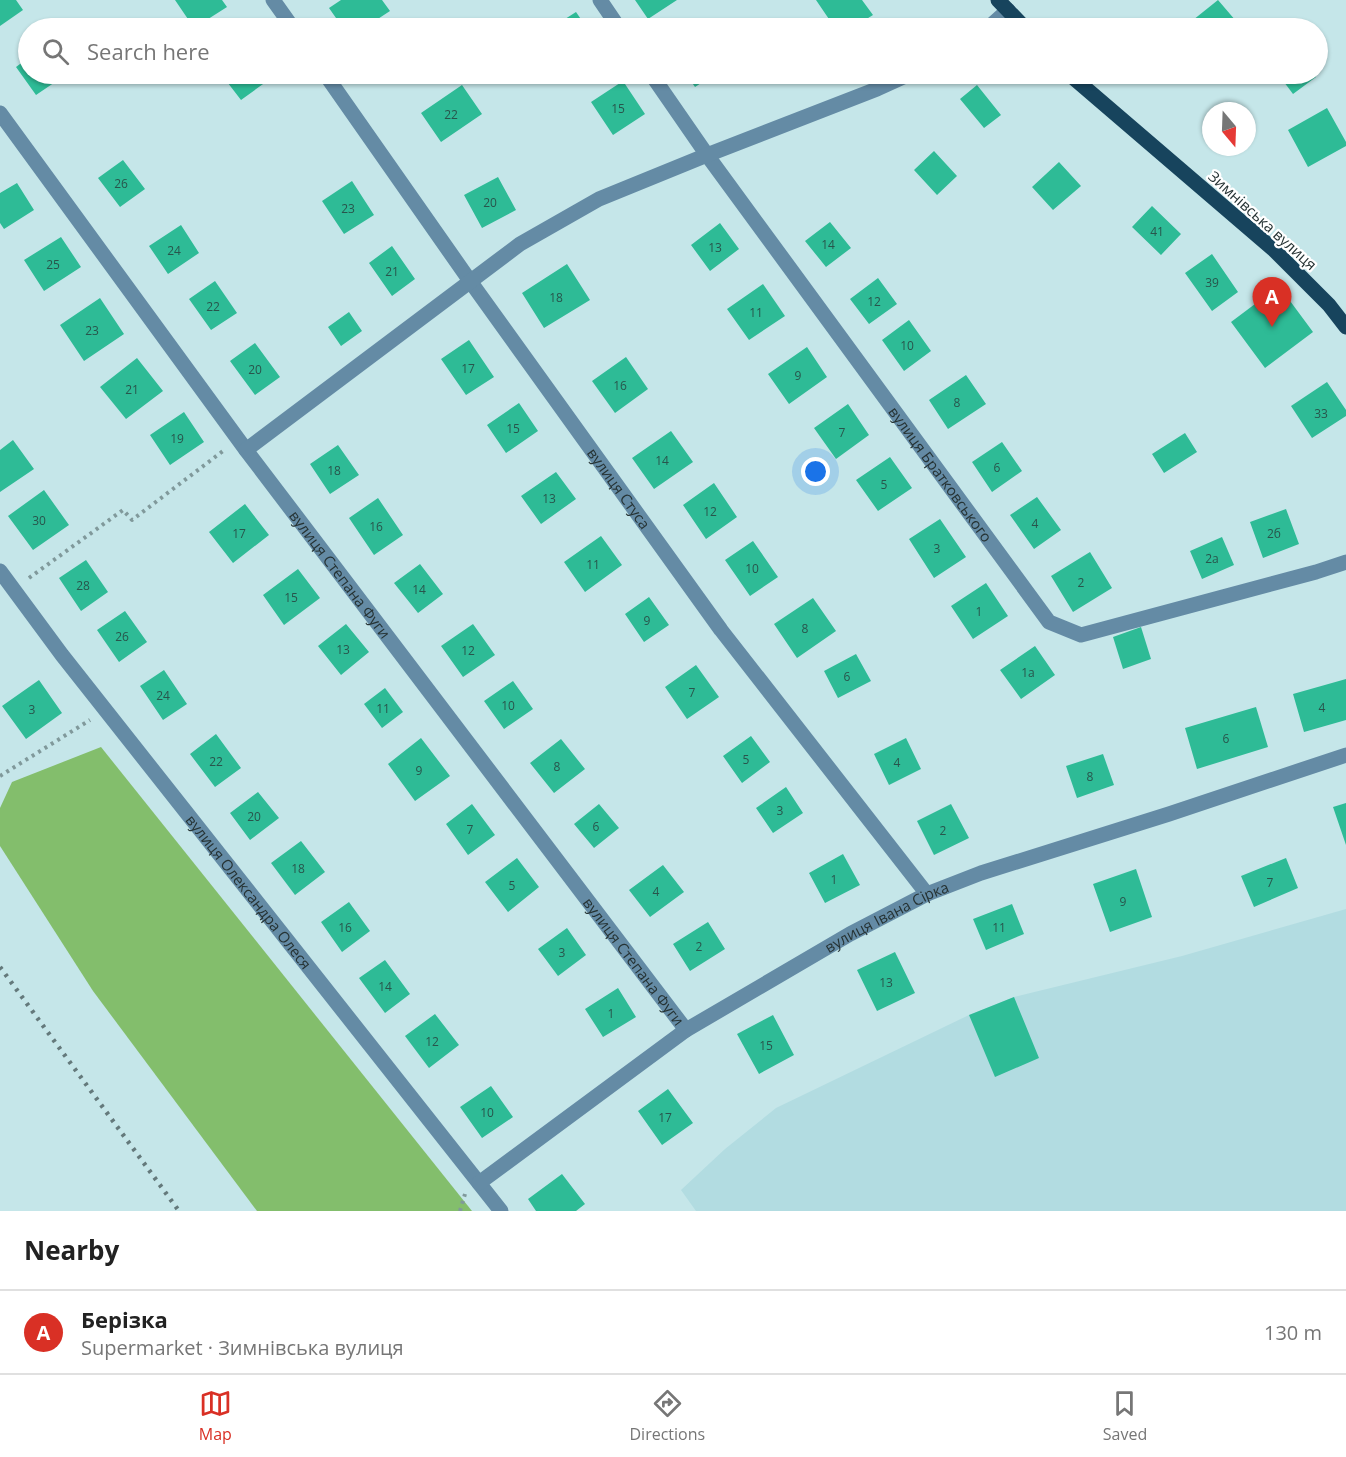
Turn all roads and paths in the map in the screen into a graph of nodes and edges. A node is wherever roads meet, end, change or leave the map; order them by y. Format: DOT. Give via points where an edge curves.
graph roads {
  1 [pos="273,0"];
  2 [pos="600,0"];
  3 [pos="1003,5"];
  4 [pos="286,18"];
  5 [pos="612,18"];
  6 [pos="995,18"];
  7 [pos="1015,18"];
  8 [pos="332,84"];
  9 [pos="658,84"];
  10 [pos="888,84"];
  11 [pos="1081,84"];
  12 [pos="0,113"];
  13 [pos="707,155"];
  14 [pos="470,281"];
  15 [pos="1346,327"];
  16 [pos="242,445"];
  17 [pos="1346,562"];
  18 [pos="0,571"];
  19 [pos="13,589"];
  20 [pos="106,710"];
  21 [pos="1346,755"];
  22 [pos="0,776"];
  23 [pos="927,894"];
  24 [pos="686,1030"];
  25 [pos="479,1183"];
  26 [pos="501,1211"];
  1 -- 4 [label="street"];
  2 -- 5 [label="street"];
  3 -- 6 [label="street"];
  3 -- 7 [label="main road"];
  8 -- 14 [label="street, вулиця Стуса"];
  9 -- 13 [label="street, вулиця Братковського"];
  10 -- 13 [label="street"];
  11 -- 15 [label="main road, Зимнівська вулиця" via="1273,249"];
  12 -- 16 [label="street, вулиця Степана Фуги"];
  13 -- 14 [label="street" via="599,199 520,244"];
  13 -- 17 [label="street, вулиця Братковського" via="1049,622 1081,634"];
  14 -- 16 [label="street"];
  14 -- 23 [label="street, вулиця Стуса" via="722,630"];
  16 -- 19 [label="path" via="132,520 123,510"];
  16 -- 24 [label="street, вулиця Степана Фуги"];
  18 -- 19 [label="street, вулиця Олександра Олеся"];
  19 -- 20 [label="street, вулиця Олександра Олеся"];
  20 -- 22 [label="path"];
  20 -- 25 [label="street, вулиця Олександра Олеся"];
  21 -- 23 [label="street, вулиця Івана Сірка"];
  23 -- 24 [label="street, вулиця Івана Сірка" via="850,934"];
  24 -- 25 [label="street, вулиця Івана Сірка"];
  25 -- 26 [label="street, вулиця Олександра Олеся"];
}
